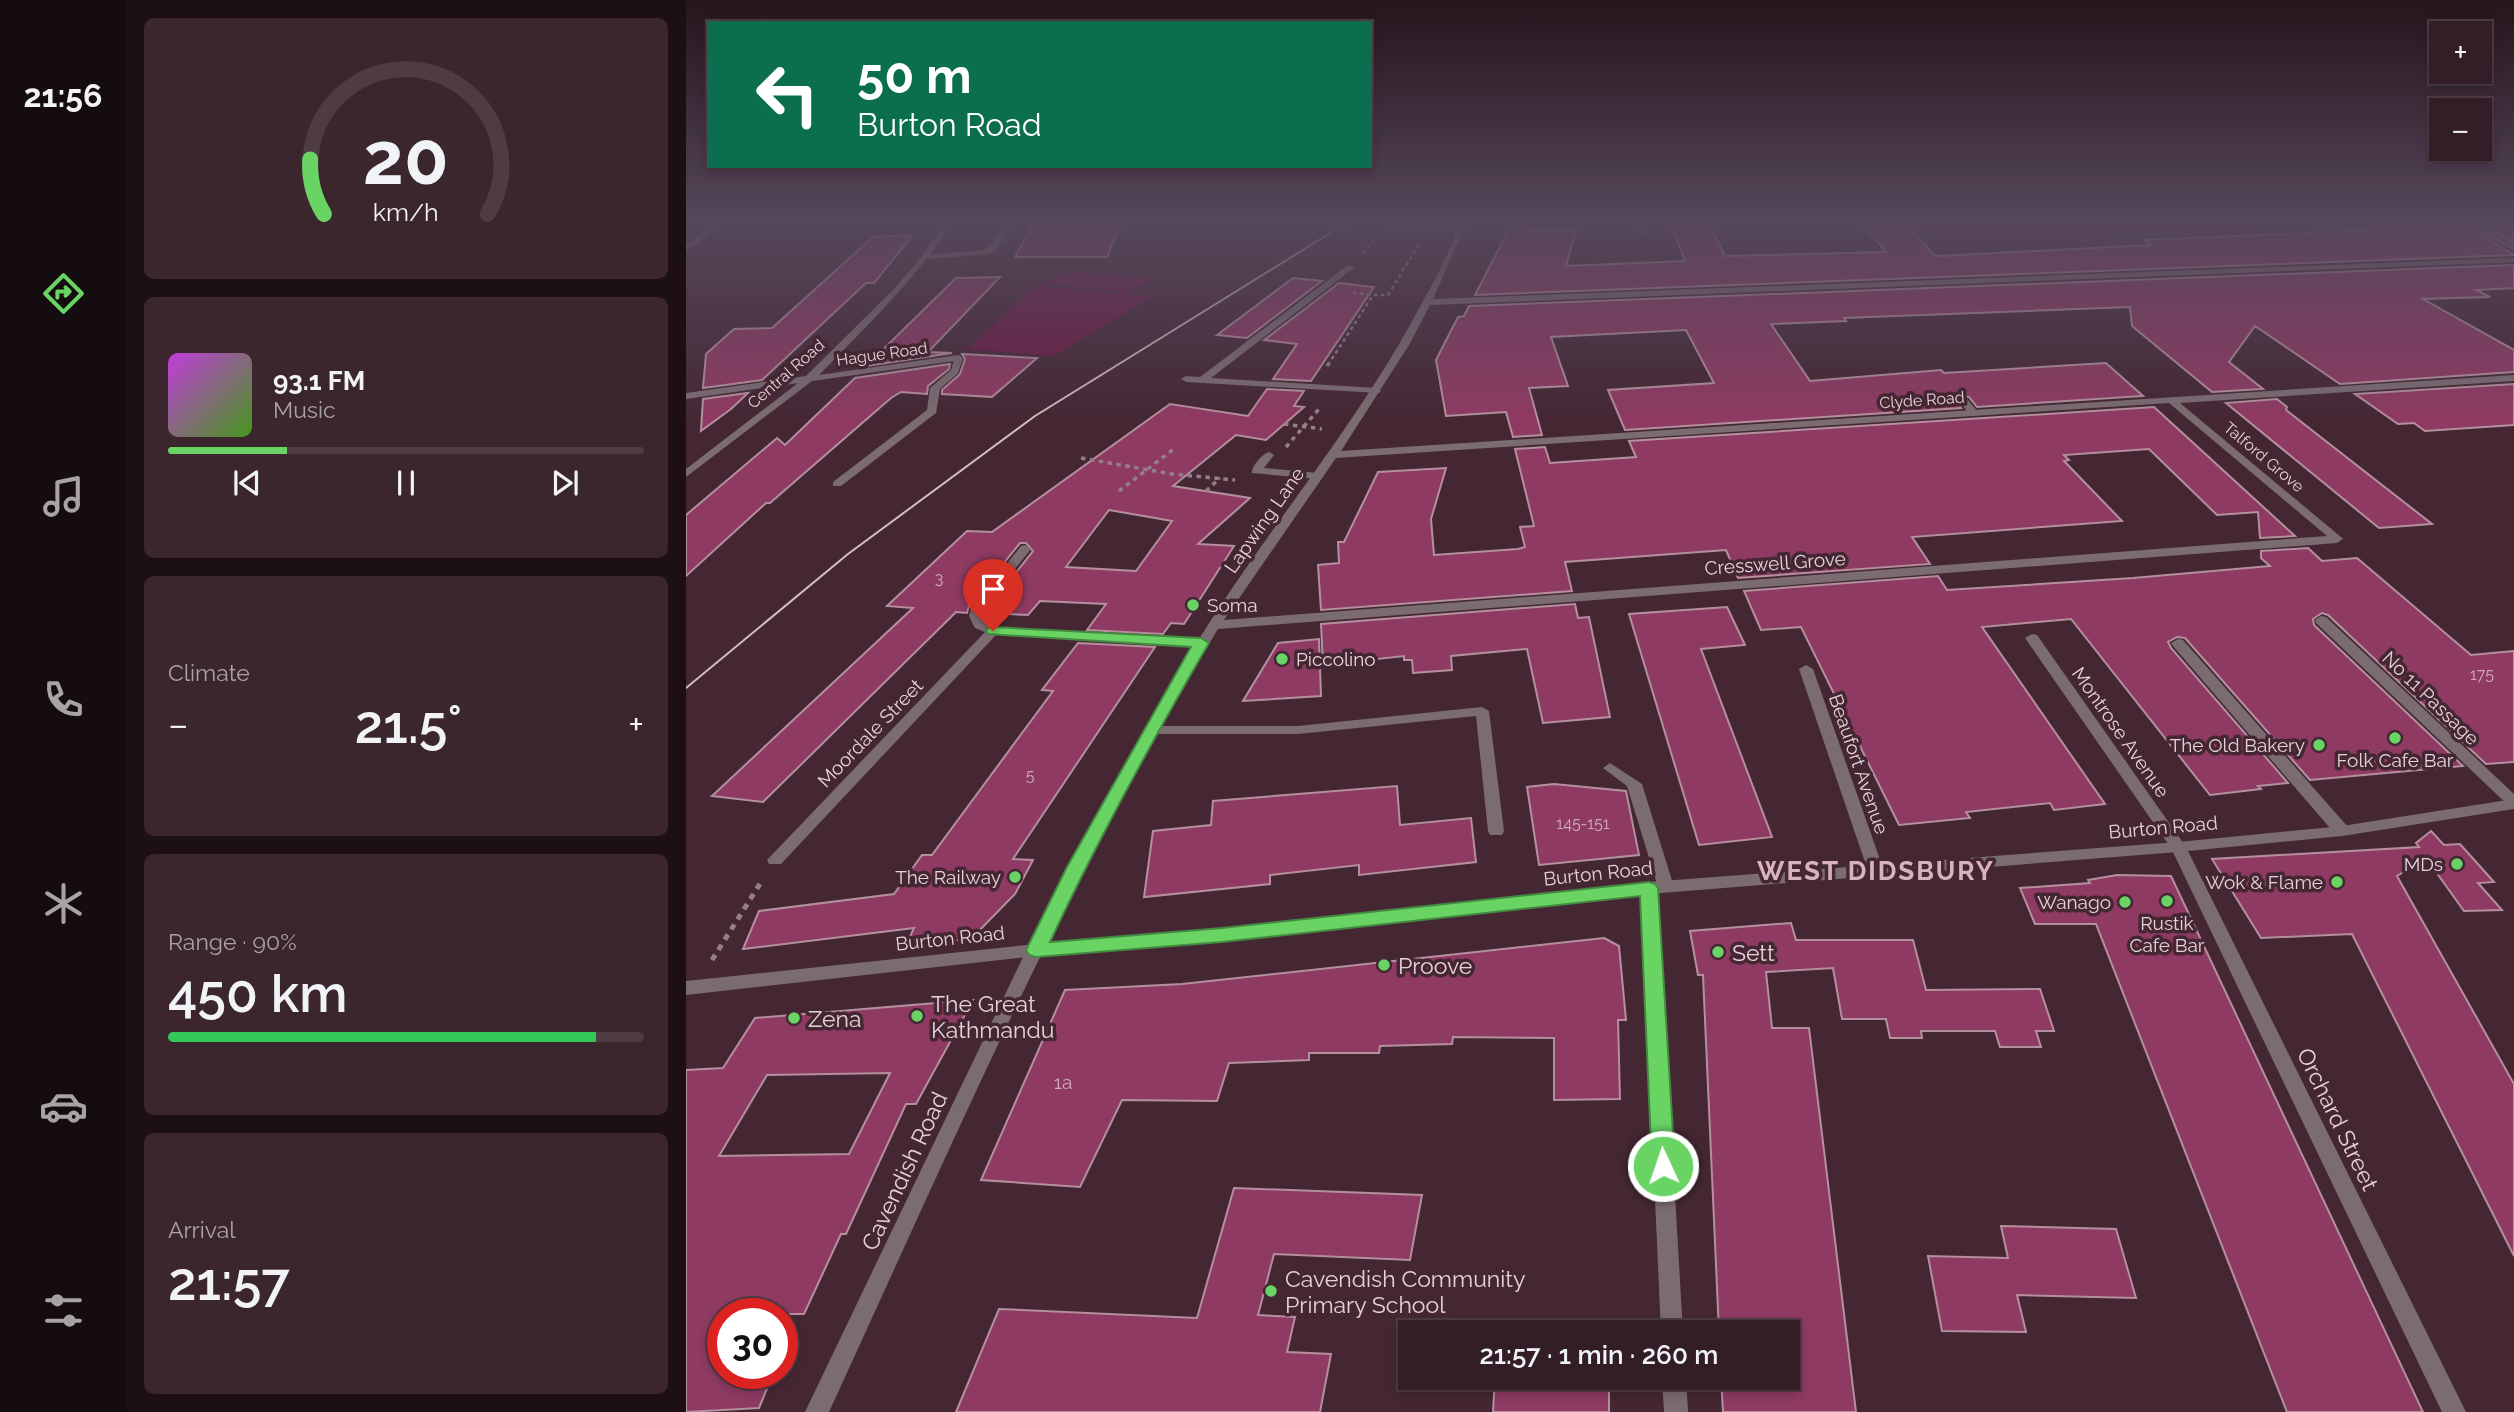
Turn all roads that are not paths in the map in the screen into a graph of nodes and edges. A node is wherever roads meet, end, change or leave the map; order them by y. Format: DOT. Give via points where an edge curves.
graph roads {
  1 [pos="900,288"];
  2 [pos="1323,288"];
  3 [pos="1435,288"];
  4 [pos="1793,288"];
  5 [pos="1429,302"];
  6 [pos="2514,378"];
  7 [pos="1186,379"];
  8 [pos="1202,380"];
  9 [pos="807,381"];
  10 [pos="1376,391"];
  11 [pos="686,396"];
  12 [pos="2170,399"];
  13 [pos="1964,401"];
  14 [pos="1973,412"];
  15 [pos="1269,455"];
  16 [pos="1333,455"];
  17 [pos="686,474"];
  18 [pos="1318,476"];
  19 [pos="837,484"];
  20 [pos="2337,538"];
  21 [pos="1025,549"];
  22 [pos="2321,620"];
  23 [pos="1215,625"];
  24 [pos="993,631"];
  25 [pos="2032,638"];
  26 [pos="1201,643"];
  27 [pos="2178,643"];
  28 [pos="1806,669"];
  29 [pos="1150,730"];
  30 [pos="1610,768"];
  31 [pos="2514,804"];
  32 [pos="1496,831"];
  33 [pos="2342,831"];
  34 [pos="2178,847"];
  35 [pos="775,860"];
  36 [pos="1876,870"];
  37 [pos="1658,888"];
  38 [pos="1036,950"];
  39 [pos="691,987"];
  40 [pos="1672,1320"];
  41 [pos="1675,1390"];
  42 [pos="817,1412"];
  43 [pos="1676,1412"];
  44 [pos="2454,1412"];
  1 -- 9 [label="street, Central Road"];
  2 -- 8 [label="street"];
  3 -- 5 [label="street, Lapwing Lane"];
  4 -- 5 [label="street"];
  5 -- 10 [label="street, Lapwing Lane"];
  6 -- 12 [label="street, Clyde Road"];
  7 -- 8 [label="street"];
  8 -- 10 [label="street"];
  9 -- 11 [label="street, Hague Road"];
  9 -- 17 [label="street, Central Road"];
  9 -- 19 [label="street, Hague Road" via="958,358 955,370 935,388 932,411"];
  10 -- 16 [label="street, Lapwing Lane"];
  12 -- 14 [label="street, Clyde Road"];
  12 -- 20 [label="street, Talford Grove"];
  13 -- 14 [label="street"];
  14 -- 16 [label="street, Clyde Road"];
  15 -- 18 [label="street" via="1256,471"];
  16 -- 18 [label="street, Lapwing Lane"];
  18 -- 23 [label="street, Lapwing Lane"];
  20 -- 23 [label="street, Cresswell Grove"];
  21 -- 24 [label="street" via="977,608 980,625"];
  22 -- 31 [label="street, No 11 Passage"];
  23 -- 26 [label="street, Lapwing Lane"];
  24 -- 26 [label="street"];
  24 -- 35 [label="street, Moordale Street"];
  25 -- 34 [label="street, Montrose Avenue"];
  26 -- 29 [label="street, Lapwing Lane"];
  27 -- 33 [label="street"];
  28 -- 36 [label="street, Beaufort Avenue"];
  29 -- 32 [label="street" via="1298,730 1482,711"];
  29 -- 38 [label="street, Lapwing Lane"];
  30 -- 37 [label="street" via="1634,784"];
  31 -- 33 [label="street, Burton Road"];
  33 -- 34 [label="street, Burton Road"];
  34 -- 36 [label="street, Burton Road"];
  34 -- 44 [label="street, Orchard Street"];
  36 -- 37 [label="street, Burton Road"];
  37 -- 38 [label="street, Burton Road" via="1222,935"];
  37 -- 40 [label="street"];
  38 -- 39 [label="street, Burton Road"];
  38 -- 42 [label="street, Cavendish Road"];
  41 -- 43 [label="street"];
}
